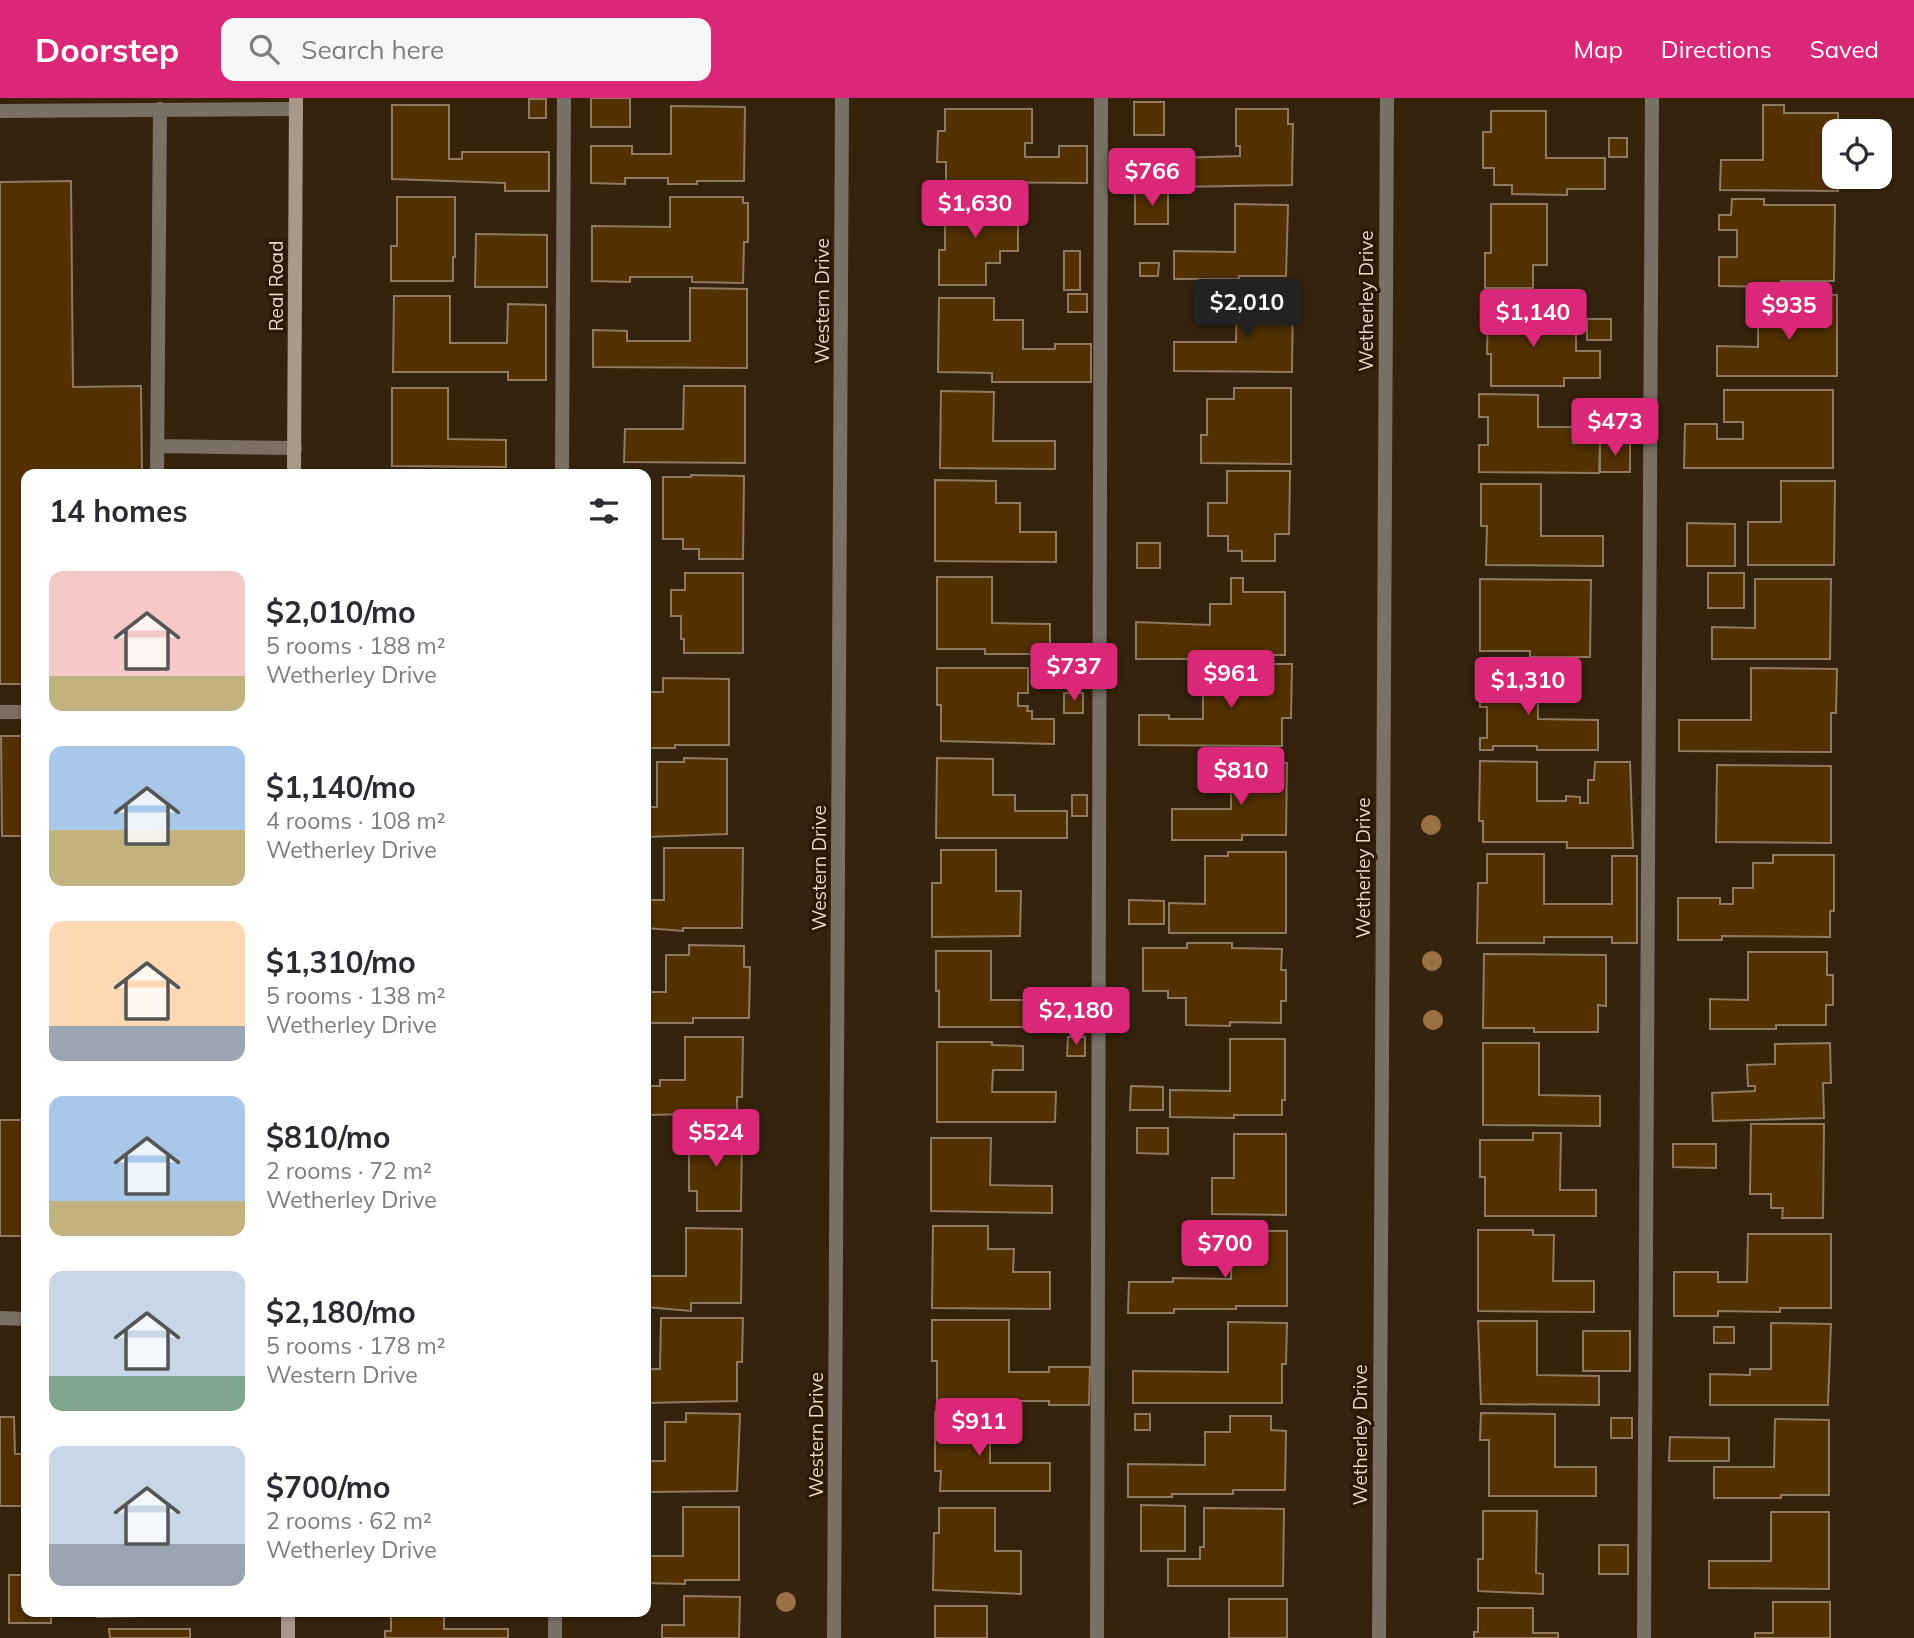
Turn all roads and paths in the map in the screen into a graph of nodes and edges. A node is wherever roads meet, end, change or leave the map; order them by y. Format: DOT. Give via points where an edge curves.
graph roads {
  1 [pos="564,98"];
  2 [pos="842,98"];
  3 [pos="1101,98"];
  4 [pos="1387,98"];
  5 [pos="1653,98"];
  6 [pos="296,103"];
  7 [pos="160,109"];
  8 [pos="0,111"];
  9 [pos="157,446"];
  10 [pos="295,448"];
  11 [pos="157,469"];
  12 [pos="294,469"];
  13 [pos="562,469"];
  14 [pos="0,712"];
  15 [pos="21,712"];
  16 [pos="0,1318"];
  17 [pos="21,1319"];
  18 [pos="288,1617"];
  19 [pos="555,1617"];
  20 [pos="288,1638"];
  21 [pos="555,1638"];
  22 [pos="834,1638"];
  23 [pos="1097,1638"];
  24 [pos="1379,1638"];
  25 [pos="1644,1638"];
  1 -- 13 [label="street"];
  2 -- 22 [label="street, Western Drive"];
  3 -- 23 [label="street"];
  4 -- 24 [label="street, Wetherley Drive"];
  5 -- 25 [label="street"];
  6 -- 7 [label="street"];
  6 -- 10 [label="street, Real Road"];
  7 -- 8 [label="street"];
  7 -- 9 [label="street"];
  9 -- 10 [label="street"];
  9 -- 11 [label="street"];
  10 -- 12 [label="street, Real Road"];
  14 -- 15 [label="street"];
  16 -- 17 [label="street"];
  18 -- 20 [label="street"];
  19 -- 21 [label="street"];
}
